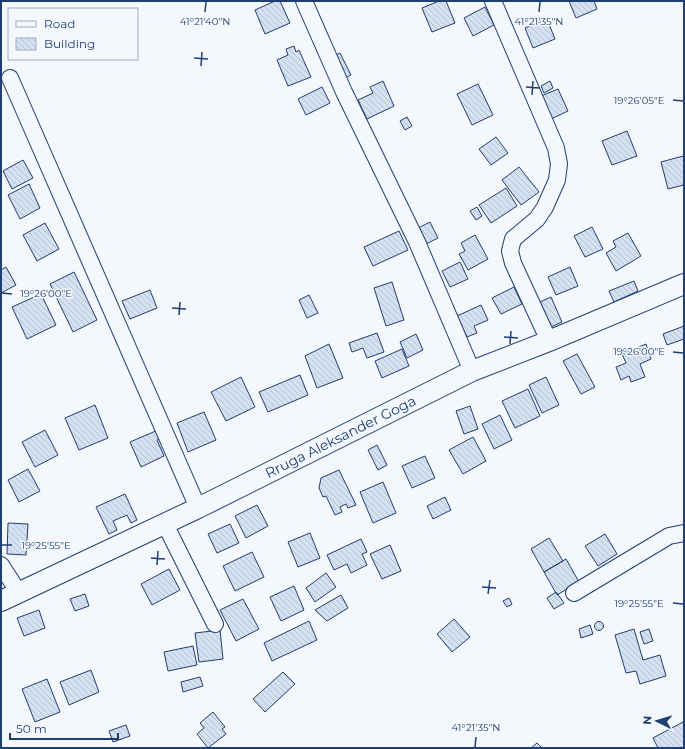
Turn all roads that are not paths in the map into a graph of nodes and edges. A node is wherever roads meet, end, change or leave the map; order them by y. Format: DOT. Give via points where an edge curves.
graph roads {
  1 [pos="304,1"];
  2 [pos="493,1"];
  3 [pos="10,78"];
  4 [pos="684,284"];
  5 [pos="549,341"];
  6 [pos="472,371"];
  7 [pos="198,508"];
  8 [pos="165,524"];
  9 [pos="684,533"];
  10 [pos="1,564"];
  11 [pos="19,593"];
  12 [pos="574,593"];
  13 [pos="1,601"];
  14 [pos="214,624"];
  1 -- 6 [label="street" via="344,92 417,242"];
  2 -- 5 [label="street" via="556,148 559,164 557,180 545,207 537,218 513,239 510,251"];
  3 -- 7 [label="street"];
  4 -- 5 [label="main road, Rruga Aleksander Goga"];
  5 -- 6 [label="main road, Rruga Aleksander Goga"];
  6 -- 7 [label="main road, Rruga Aleksander Goga"];
  7 -- 8 [label="main road, Rruga Aleksander Goga"];
  8 -- 11 [label="main road, Rruga Aleksander Goga"];
  8 -- 14 [label="street"];
  9 -- 12 [label="street" via="669,536"];
  10 -- 11 [label="street"];
  11 -- 13 [label="main road, Rruga Aleksander Goga"];
}
